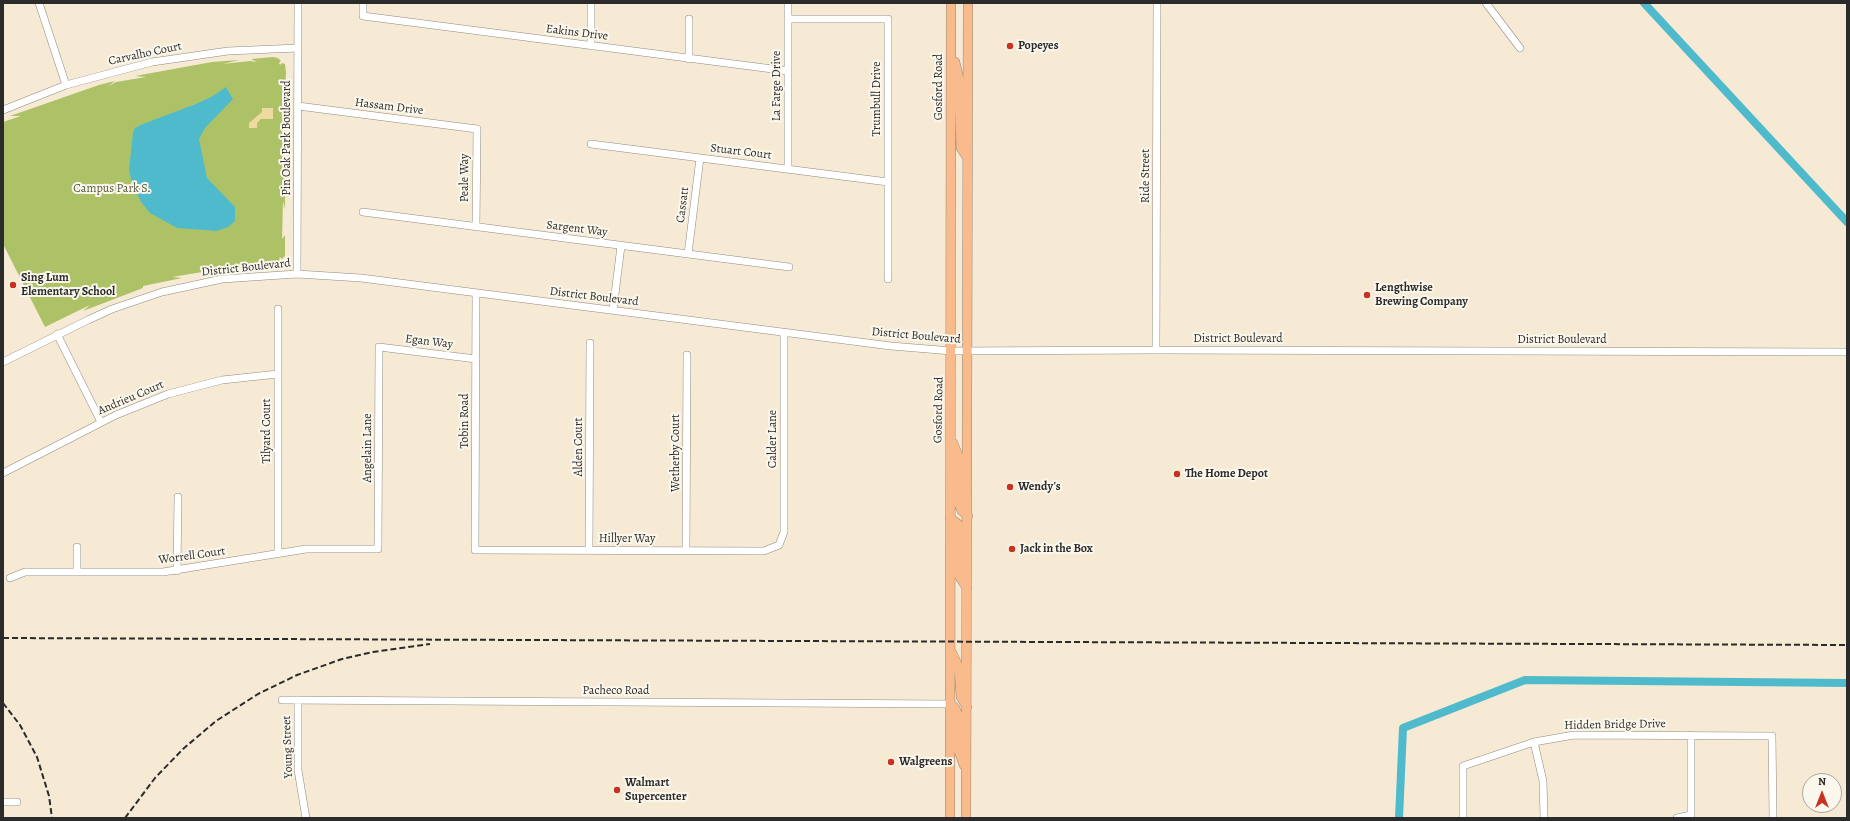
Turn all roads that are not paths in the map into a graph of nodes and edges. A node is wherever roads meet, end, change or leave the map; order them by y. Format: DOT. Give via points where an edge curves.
graph roads {
  1 [pos="39,3"];
  2 [pos="298,3"];
  3 [pos="363,3"];
  4 [pos="591,3"];
  5 [pos="788,3"];
  6 [pos="951,3"];
  7 [pos="968,3"];
  8 [pos="1157,3"];
  9 [pos="1486,3"];
  10 [pos="689,18"];
  11 [pos="788,19"];
  12 [pos="590,46"];
  13 [pos="951,47"];
  14 [pos="298,48"];
  15 [pos="1520,48"];
  16 [pos="689,59"];
  17 [pos="788,71"];
  18 [pos="66,85"];
  19 [pos="298,106"];
  20 [pos="3,110"];
  21 [pos="476,129"];
  22 [pos="590,144"];
  23 [pos="967,157"];
  24 [pos="700,158"];
  25 [pos="788,169"];
  26 [pos="888,182"];
  27 [pos="363,212"];
  28 [pos="476,227"];
  29 [pos="621,246"];
  30 [pos="688,254"];
  31 [pos="789,267"];
  32 [pos="297,274"];
  33 [pos="888,279"];
  34 [pos="476,293"];
  35 [pos="278,309"];
  36 [pos="613,310"];
  37 [pos="784,332"];
  38 [pos="57,334"];
  39 [pos="590,343"];
  40 [pos="379,347"];
  41 [pos="1156,350"];
  42 [pos="952,351"];
  43 [pos="968,351"];
  44 [pos="1847,352"];
  45 [pos="687,356"];
  46 [pos="476,359"];
  47 [pos="3,362"];
  48 [pos="278,374"];
  49 [pos="101,422"];
  50 [pos="950,438"];
  51 [pos="3,473"];
  52 [pos="178,497"];
  53 [pos="968,516"];
  54 [pos="950,518"];
  55 [pos="778,545"];
  56 [pos="77,547"];
  57 [pos="378,549"];
  58 [pos="475,550"];
  59 [pos="589,550"];
  60 [pos="686,551"];
  61 [pos="278,554"];
  62 [pos="177,570"];
  63 [pos="77,572"];
  64 [pos="10,578"];
  65 [pos="968,589"];
  66 [pos="950,648"];
  67 [pos="282,700"];
  68 [pos="298,700"];
  69 [pos="950,704"];
  70 [pos="967,707"];
  71 [pos="1691,735"];
  72 [pos="1534,742"];
  73 [pos="967,772"];
  74 [pos="3,802"];
  75 [pos="17,802"];
  76 [pos="306,818"];
  77 [pos="950,818"];
  78 [pos="966,818"];
  79 [pos="1463,818"];
  80 [pos="1544,818"];
  81 [pos="1678,818"];
  82 [pos="1773,818"];
  1 -- 18 [label="street"];
  2 -- 14 [label="street, Pin Oak Park Boulevard"];
  3 -- 12 [label="street, Eakins Drive" via="363,16"];
  4 -- 12 [label="street"];
  5 -- 11 [label="street, La Farge Drive"];
  6 -- 13 [label="main road, Gosford Road"];
  7 -- 23 [label="main road"];
  8 -- 41 [label="street, Ride Street"];
  9 -- 15 [label="street"];
  10 -- 16 [label="street"];
  11 -- 17 [label="street, La Farge Drive"];
  11 -- 26 [label="street, Trumbull Drive" via="888,20"];
  12 -- 16 [label="street, Eakins Drive"];
  13 -- 23 [label="main road" via="959,79 960,148"];
  13 -- 42 [label="main road, Gosford Road"];
  14 -- 18 [label="street, Carvalho Court" via="228,51 190,56 128,68"];
  14 -- 19 [label="street, Pin Oak Park Boulevard"];
  16 -- 17 [label="street, Eakins Drive"];
  17 -- 25 [label="street, La Farge Drive"];
  18 -- 20 [label="street, Carvalho Court"];
  19 -- 21 [label="street, Hassam Drive"];
  19 -- 32 [label="street, Pin Oak Park Boulevard"];
  21 -- 28 [label="street, Peale Way"];
  22 -- 24 [label="street, Stuart Court"];
  23 -- 43 [label="main road"];
  24 -- 25 [label="street, Stuart Court"];
  24 -- 30 [label="street, Cassatt"];
  25 -- 26 [label="street, Stuart Court"];
  26 -- 33 [label="street, Trumbull Drive"];
  27 -- 28 [label="street, Sargent Way"];
  28 -- 29 [label="street, Sargent Way"];
  29 -- 30 [label="street, Sargent Way"];
  29 -- 36 [label="street"];
  30 -- 31 [label="street, Sargent Way"];
  32 -- 34 [label="street, District Boulevard" via="345,276"];
  32 -- 38 [label="street, District Boulevard" via="222,279 162,292 112,309"];
  34 -- 36 [label="street, District Boulevard"];
  34 -- 46 [label="street, Tobin Road"];
  35 -- 48 [label="street, Tilyard Court"];
  36 -- 37 [label="street, District Boulevard"];
  37 -- 42 [label="street, District Boulevard"];
  37 -- 55 [label="street, Calder Lane" via="784,532"];
  38 -- 47 [label="street, District Boulevard"];
  38 -- 49 [label="street"];
  39 -- 59 [label="street, Alden Court"];
  40 -- 46 [label="street, Egan Way"];
  40 -- 57 [label="street, Angelain Lane"];
  41 -- 43 [label="street, District Boulevard"];
  41 -- 44 [label="street, District Boulevard"];
  42 -- 43 [label="street, District Boulevard"];
  42 -- 50 [label="main road, Gosford Road"];
  43 -- 53 [label="main road"];
  45 -- 60 [label="street, Wetherby Court"];
  46 -- 58 [label="street, Tobin Road"];
  48 -- 49 [label="street, Andrieu Court" via="250,376 195,386 142,403"];
  48 -- 61 [label="street, Tilyard Court"];
  49 -- 51 [label="street, Andrieu Court"];
  50 -- 53 [label="main road" via="959,458 959,504"];
  50 -- 54 [label="main road, Gosford Road"];
  52 -- 62 [label="street"];
  53 -- 65 [label="main road"];
  54 -- 65 [label="main road" via="958,524 958,574"];
  54 -- 66 [label="main road, Gosford Road"];
  55 -- 60 [label="street, Hillyer Way" via="764,551"];
  56 -- 63 [label="street"];
  57 -- 61 [label="street, Worrell Court" via="306,549"];
  58 -- 59 [label="street, Hillyer Way"];
  59 -- 60 [label="street, Hillyer Way"];
  61 -- 62 [label="street, Worrell Court"];
  62 -- 63 [label="street, Worrell Court"];
  63 -- 64 [label="street, Worrell Court" via="25,572"];
  65 -- 70 [label="main road"];
  66 -- 69 [label="main road, Gosford Road"];
  66 -- 70 [label="main road" via="959,668 961,697"];
  67 -- 68 [label="street, Pacheco Road"];
  68 -- 69 [label="street, Pacheco Road"];
  68 -- 76 [label="street, Young Street" via="298,770"];
  69 -- 73 [label="main road" via="955,708 959,718 959,751"];
  69 -- 77 [label="main road, Gosford Road"];
  70 -- 73 [label="main road"];
  71 -- 72 [label="street, Hidden Bridge Drive" via="1574,735"];
  71 -- 81 [label="street" via="1691,815"];
  71 -- 82 [label="street, Hidden Bridge Drive" via="1772,736"];
  72 -- 79 [label="street, Hidden Bridge Drive" via="1463,766"];
  72 -- 80 [label="street" via="1543,780"];
  73 -- 78 [label="main road"];
  74 -- 75 [label="street"];
}
